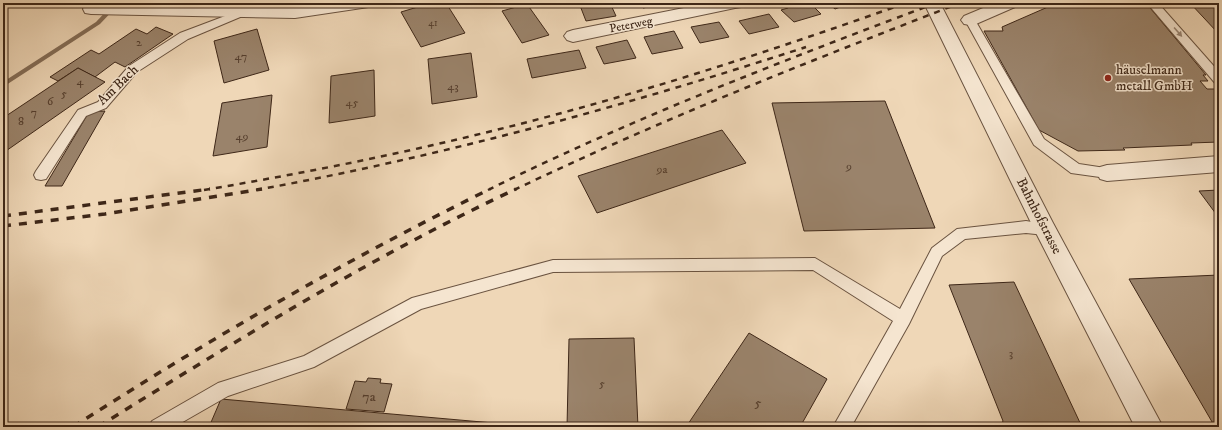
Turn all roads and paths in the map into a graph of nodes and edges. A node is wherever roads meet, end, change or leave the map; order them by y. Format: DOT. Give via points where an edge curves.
graph roads {
  1 [pos="362,3"];
  2 [pos="735,3"];
  3 [pos="932,3"];
  4 [pos="1009,3"];
  5 [pos="1152,3"];
  6 [pos="318,5"];
  7 [pos="96,9"];
  8 [pos="241,13"];
  9 [pos="970,20"];
  10 [pos="573,36"];
  11 [pos="1219,80"];
  12 [pos="1219,164"];
  13 [pos="1107,173"];
  14 [pos="41,175"];
  15 [pos="1045,229"];
  16 [pos="903,319"];
  17 [pos="158,427"];
  18 [pos="842,427"];
  19 [pos="1150,427"];
  1 -- 6 [label="street, Am Bach"];
  2 -- 10 [label="street, Peterweg"];
  3 -- 15 [label="street, Bahnhofstrasse"];
  4 -- 9 [label="street"];
  5 -- 11 [label="lane, one-way"];
  6 -- 8 [label="street, Am Bach" via="295,13"];
  7 -- 8 [label="street, Am Bach"];
  8 -- 14 [label="lane, Am Bach" via="184,36 133,69 102,105 82,113"];
  9 -- 13 [label="lane" via="1039,142 1076,169"];
  12 -- 13 [label="street"];
  15 -- 16 [label="lane" via="1026,226 962,233 937,252"];
  15 -- 19 [label="street, Bahnhofstrasse"];
  16 -- 17 [label="lane" via="815,264 553,266 417,303 308,362 224,389"];
  16 -- 18 [label="lane"];
}
